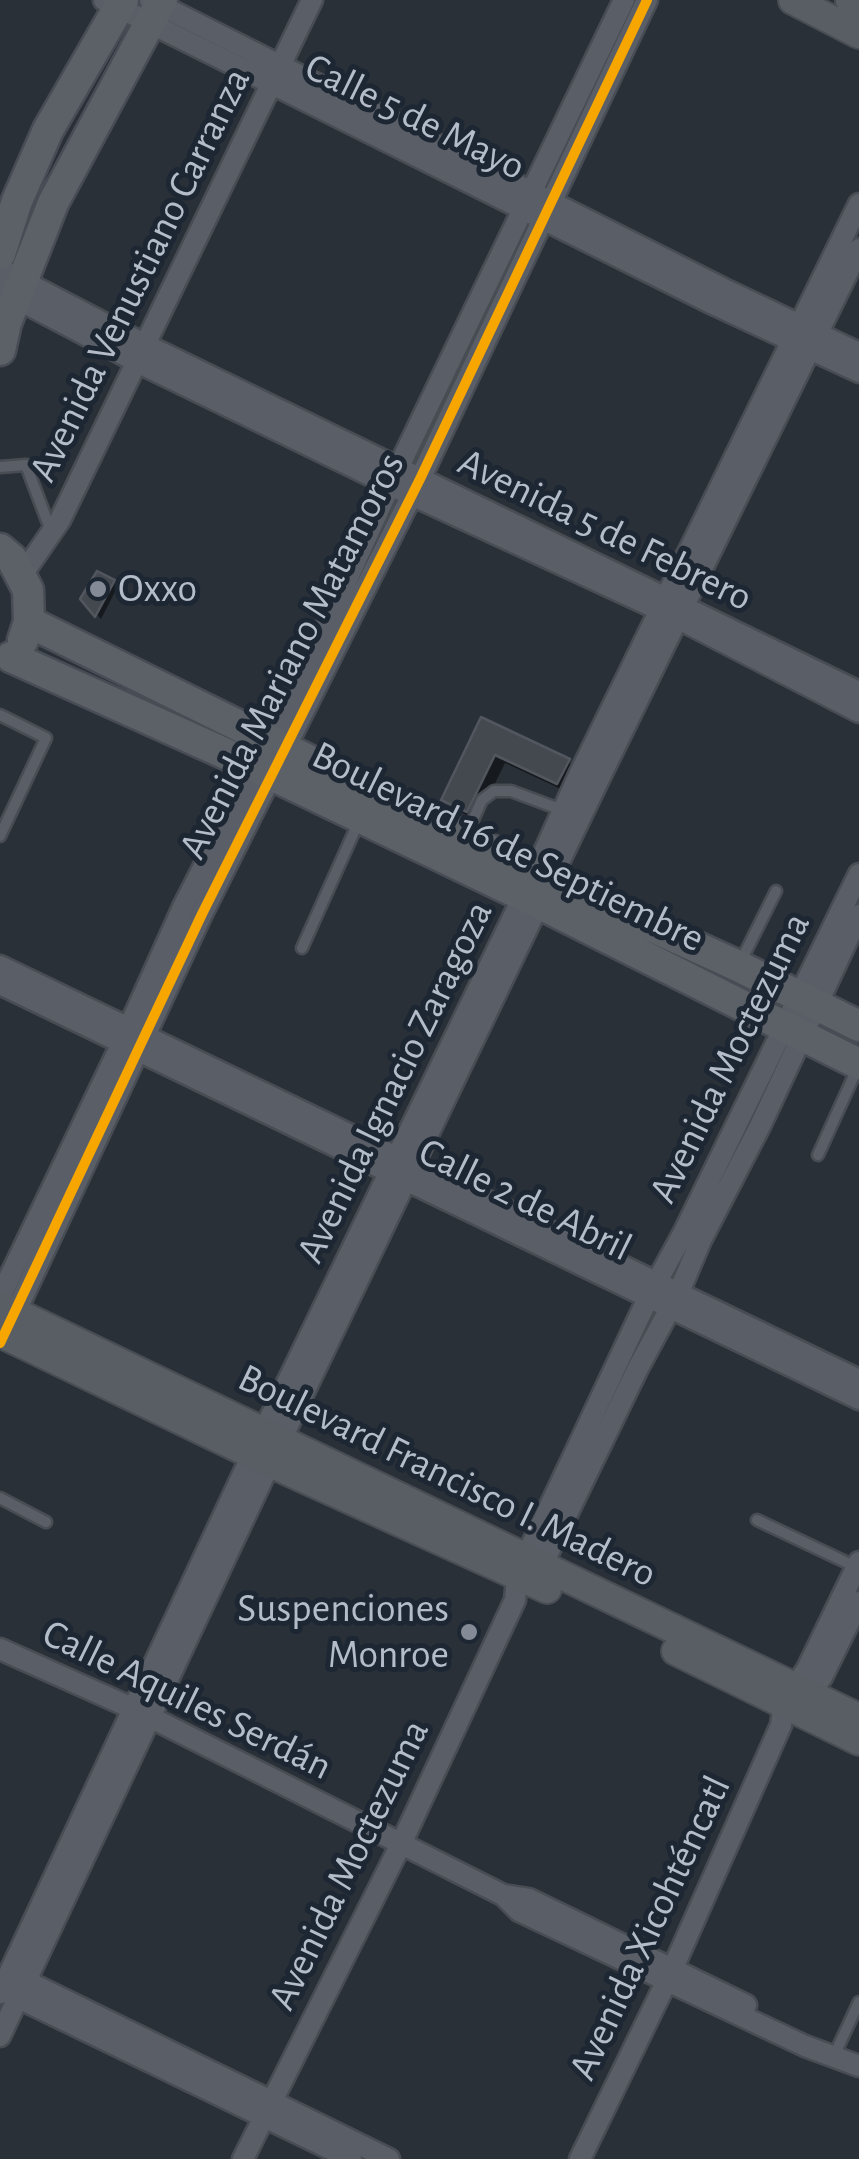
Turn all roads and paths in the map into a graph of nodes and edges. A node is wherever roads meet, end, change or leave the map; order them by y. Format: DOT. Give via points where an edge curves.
graph roads {
  1 [pos="312,0"];
  2 [pos="624,0"];
  3 [pos="647,0"];
  4 [pos="792,0"];
  5 [pos="850,0"];
  6 [pos="115,2"];
  7 [pos="859,4"];
  8 [pos="155,7"];
  9 [pos="859,34"];
  10 [pos="601,72"];
  11 [pos="276,76"];
  12 [pos="859,205"];
  13 [pos="537,206"];
  14 [pos="859,249"];
  15 [pos="0,254"];
  16 [pos="9,284"];
  17 [pos="806,335"];
  18 [pos="460,344"];
  19 [pos="0,350"];
  20 [pos="479,353"];
  21 [pos="859,353"];
  22 [pos="141,354"];
  23 [pos="859,372"];
  24 [pos="0,467"];
  25 [pos="394,477"];
  26 [pos="416,486"];
  27 [pos="52,532"];
  28 [pos="8,555"];
  29 [pos="671,608"];
  30 [pos="28,622"];
  31 [pos="322,658"];
  32 [pos="3,664"];
  33 [pos="848,694"];
  34 [pos="859,712"];
  35 [pos="0,715"];
  36 [pos="270,758"];
  37 [pos="589,777"];
  38 [pos="562,810"];
  39 [pos="360,818"];
  40 [pos="0,836"];
  41 [pos="466,837"];
  42 [pos="859,874"];
  43 [pos="537,888"];
  44 [pos="776,891"];
  45 [pos="854,910"];
  46 [pos="302,948"];
  47 [pos="0,966"];
  48 [pos="738,966"];
  49 [pos="0,984"];
  50 [pos="808,1000"];
  51 [pos="69,1011"];
  52 [pos="859,1026"];
  53 [pos="792,1032"];
  54 [pos="134,1041"];
  55 [pos="859,1064"];
  56 [pos="818,1154"];
  57 [pos="402,1170"];
  58 [pos="692,1236"];
  59 [pos="653,1290"];
  60 [pos="674,1300"];
  61 [pos="3,1321"];
  62 [pos="629,1363"];
  63 [pos="843,1379"];
  64 [pos="859,1399"];
  65 [pos="267,1449"];
  66 [pos="0,1498"];
  67 [pos="757,1520"];
  68 [pos="46,1522"];
  69 [pos="858,1565"];
  70 [pos="527,1577"];
  71 [pos="853,1600"];
  72 [pos="0,1649"];
  73 [pos="794,1703"];
  74 [pos="142,1713"];
  75 [pos="859,1718"];
  76 [pos="859,1741"];
  77 [pos="401,1844"];
  78 [pos="670,1975"];
  79 [pos="8,1985"];
  80 [pos="859,2002"];
  81 [pos="0,2036"];
  82 [pos="846,2059"];
  83 [pos="268,2108"];
  84 [pos="243,2159"];
  85 [pos="351,2159"];
  86 [pos="389,2159"];
  87 [pos="580,2159"];
  1 -- 11 [label="street, Avenida Venustiano Carranza"];
  2 -- 10 [label="street, Avenida Mariano Matamoros"];
  3 -- 10 [label="street, Avenida Mariano Matamoros"];
  4 -- 9 [label="main road"];
  5 -- 7 [label="main road"];
  6 -- 8 [label="street, Calle 5 de Mayo"];
  6 -- 15 [label="main road" via="48,130"];
  8 -- 11 [label="street, Calle 5 de Mayo"];
  8 -- 16 [label="main road"];
  10 -- 13 [label="street, Avenida Mariano Matamoros"];
  11 -- 13 [label="street, Calle 5 de Mayo"];
  11 -- 22 [label="street, Avenida Venustiano Carranza"];
  12 -- 17 [label="street, Avenida Ignacio Zaragoza"];
  13 -- 17 [label="street, Calle 5 de Mayo"];
  13 -- 18 [label="street, Avenida Mariano Matamoros"];
  13 -- 20 [label="street, Avenida Mariano Matamoros"];
  14 -- 17 [label="street, Avenida Ignacio Zaragoza"];
  16 -- 19 [label="main road"];
  16 -- 22 [label="street, Avenida 5 de Febrero"];
  17 -- 21 [label="street"];
  17 -- 23 [label="street, Calle 5 de Mayo"];
  17 -- 29 [label="street, Avenida Ignacio Zaragoza"];
  18 -- 20 [label="street"];
  18 -- 25 [label="street, Avenida Mariano Matamoros"];
  20 -- 26 [label="street, Avenida Mariano Matamoros"];
  22 -- 25 [label="street, Avenida 5 de Febrero"];
  22 -- 27 [label="street, Avenida Venustiano Carranza"];
  24 -- 27 [label="lane" via="26,465"];
  25 -- 26 [label="street, Avenida 5 de Febrero"];
  25 -- 31 [label="street, Avenida Mariano Matamoros"];
  26 -- 29 [label="street, Avenida 5 de Febrero"];
  26 -- 31 [label="street, Avenida Mariano Matamoros"];
  27 -- 28 [label="street, Avenida Venustiano Carranza"];
  28 -- 30 [label="main road" via="28,590"];
  29 -- 33 [label="street, Avenida 5 de Febrero"];
  29 -- 37 [label="street, Avenida Ignacio Zaragoza"];
  30 -- 32 [label="main road"];
  30 -- 36 [label="main road, Boulevard 16 de Septiembre"];
  31 -- 36 [label="street, Avenida Mariano Matamoros"];
  32 -- 36 [label="main road, Boulevard 16 de Septiembre"];
  33 -- 34 [label="street, Avenida 5 de Febrero"];
  35 -- 40 [label="lane" via="46,738"];
  36 -- 39 [label="main road, Boulevard 16 de Septiembre"];
  36 -- 41 [label="main road, Boulevard 16 de Septiembre"];
  36 -- 54 [label="street, Avenida Mariano Matamoros"];
  37 -- 38 [label="street, Avenida Ignacio Zaragoza"];
  37 -- 43 [label="street, Avenida Ignacio Zaragoza"];
  38 -- 41 [label="lane" via="494,790 482,800"];
  38 -- 43 [label="street, Avenida Ignacio Zaragoza"];
  39 -- 43 [label="main road, Boulevard 16 de Septiembre"];
  39 -- 46 [label="lane"];
  41 -- 43 [label="main road, Boulevard 16 de Septiembre"];
  42 -- 45 [label="street, Avenida Moctezuma"];
  43 -- 48 [label="main road, Boulevard 16 de Septiembre"];
  43 -- 53 [label="main road, Boulevard 16 de Septiembre"];
  43 -- 57 [label="street, Avenida Ignacio Zaragoza"];
  44 -- 48 [label="lane"];
  45 -- 50 [label="street, Avenida Moctezuma"];
  47 -- 51 [label="street, Calle 2 de Abril"];
  48 -- 50 [label="main road, Boulevard 16 de Septiembre"];
  49 -- 51 [label="street, Calle 2 de Abril"];
  50 -- 52 [label="main road, Boulevard 16 de Septiembre"];
  50 -- 53 [label="street, Avenida Moctezuma"];
  51 -- 54 [label="street, Calle 2 de Abril"];
  53 -- 55 [label="main road, Boulevard 16 de Septiembre"];
  53 -- 58 [label="street, Avenida Moctezuma"];
  54 -- 57 [label="street, Calle 2 de Abril"];
  54 -- 61 [label="street, Avenida Mariano Matamoros"];
  55 -- 56 [label="lane"];
  57 -- 59 [label="street, Calle 2 de Abril"];
  57 -- 65 [label="street, Avenida Ignacio Zaragoza"];
  58 -- 59 [label="street, Avenida Moctezuma"];
  58 -- 60 [label="street, Avenida Moctezuma"];
  59 -- 60 [label="street, Calle 2 de Abril"];
  59 -- 62 [label="street, Avenida Moctezuma"];
  60 -- 62 [label="street, Avenida Moctezuma"];
  60 -- 63 [label="street, Calle 2 de Abril"];
  61 -- 65 [label="main road, Boulevard Francisco I. Madero"];
  62 -- 70 [label="street, Avenida Moctezuma"];
  63 -- 64 [label="street, Calle 2 de Abril"];
  65 -- 70 [label="main road, Boulevard Francisco I. Madero"];
  65 -- 74 [label="street, Avenida Ignacio Zaragoza"];
  66 -- 68 [label="lane"];
  67 -- 69 [label="lane"];
  69 -- 71 [label="street, Avenida Xicohténcatl"];
  70 -- 73 [label="main road, Boulevard Francisco I. Madero"];
  70 -- 77 [label="street, Avenida Moctezuma"];
  71 -- 73 [label="street, Avenida Xicohténcatl" via="822,1677"];
  72 -- 74 [label="street, Calle Aquiles Serdán"];
  73 -- 75 [label="main road, Boulevard Francisco I. Madero"];
  73 -- 76 [label="main road, Boulevard Francisco I. Madero"];
  73 -- 78 [label="street, Avenida Xicohténcatl"];
  74 -- 77 [label="street, Calle Aquiles Serdán"];
  74 -- 79 [label="street, Avenida Ignacio Zaragoza"];
  77 -- 78 [label="street, Calle Aquiles Serdán" via="503,1896 519,1911"];
  77 -- 83 [label="street, Avenida Moctezuma"];
  78 -- 82 [label="street, Calle Aquiles Serdán"];
  78 -- 87 [label="street, Avenida Xicohténcatl"];
  79 -- 81 [label="street, Avenida Ignacio Zaragoza"];
  79 -- 83 [label="street"];
  80 -- 82 [label="lane"];
  83 -- 84 [label="street, Avenida Moctezuma"];
  83 -- 85 [label="street"];
  83 -- 86 [label="street"];
}
